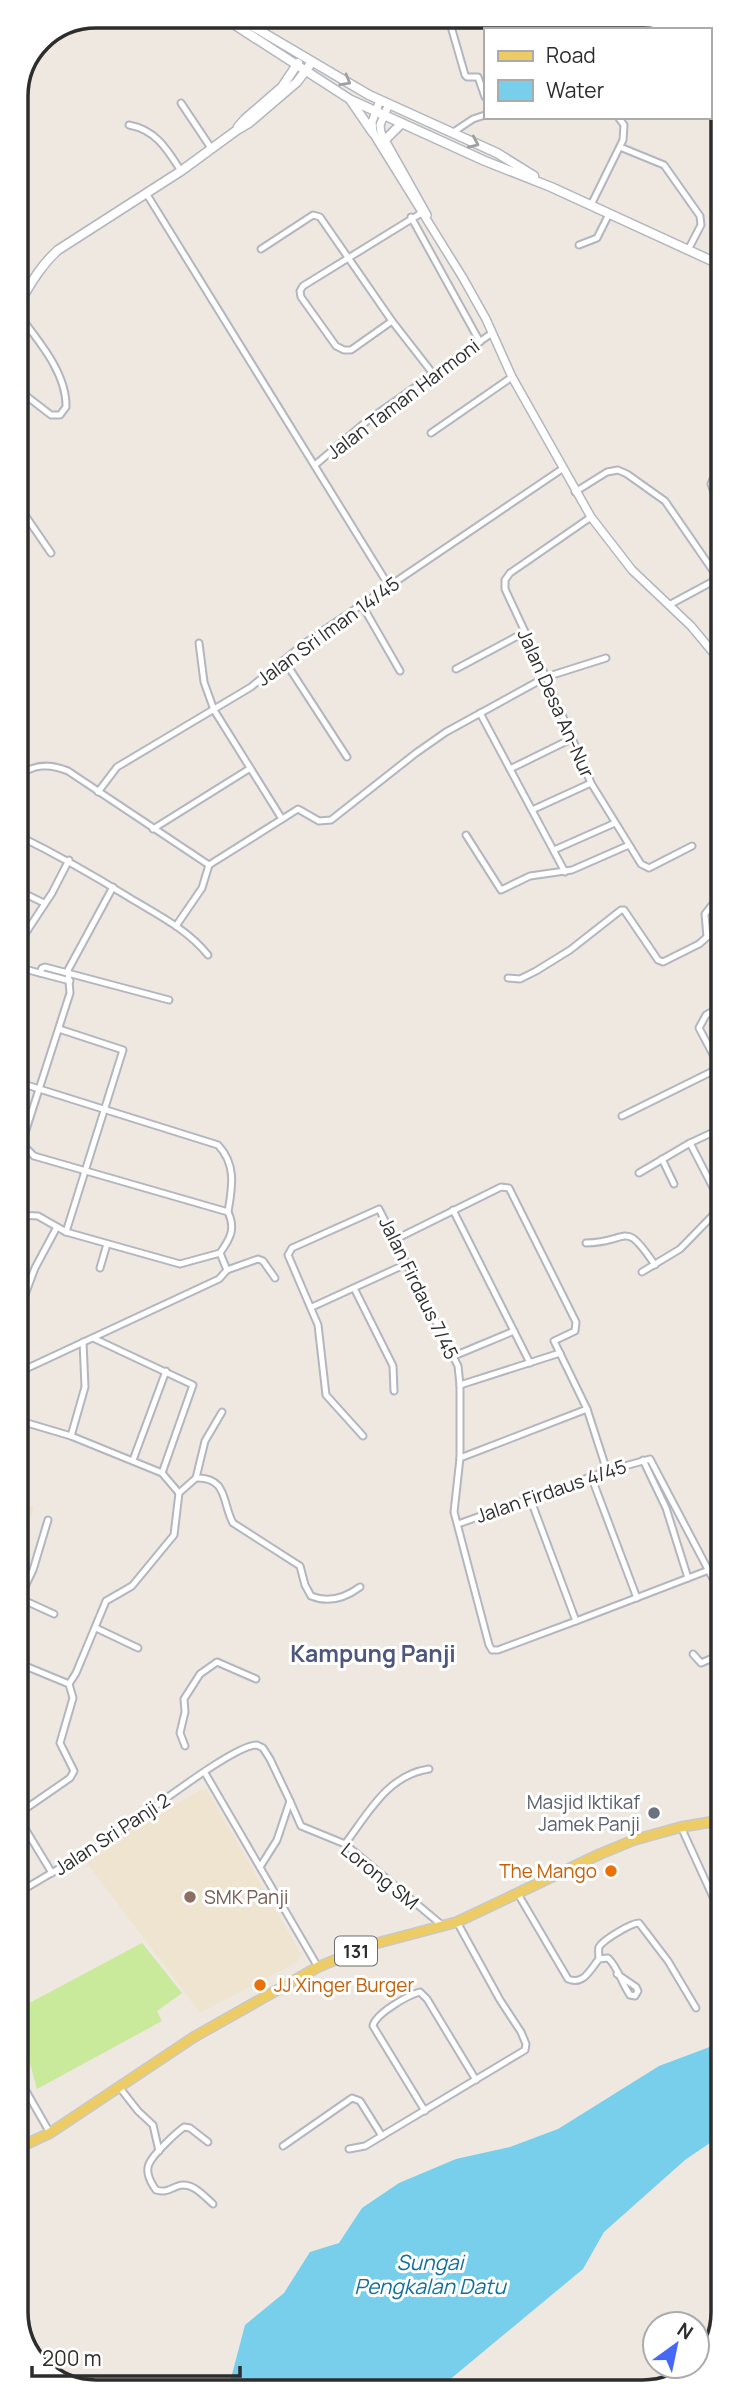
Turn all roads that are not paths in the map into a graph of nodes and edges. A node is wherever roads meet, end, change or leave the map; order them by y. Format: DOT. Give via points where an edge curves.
graph roads {
  1 [pos="237,28"];
  2 [pos="254,28"];
  3 [pos="451,28"];
  4 [pos="302,56"];
  5 [pos="313,62"];
  6 [pos="296,66"];
  7 [pos="305,72"];
  8 [pos="484,94"];
  9 [pos="351,100"];
  10 [pos="380,100"];
  11 [pos="181,103"];
  12 [pos="389,104"];
  13 [pos="374,111"];
  14 [pos="484,115"];
  15 [pos="384,116"];
  16 [pos="620,119"];
  17 [pos="401,124"];
  18 [pos="129,125"];
  19 [pos="237,130"];
  20 [pos="373,133"];
  21 [pos="452,133"];
  22 [pos="385,140"];
  23 [pos="620,147"];
  24 [pos="211,148"];
  25 [pos="181,171"];
  26 [pos="551,187"];
  27 [pos="146,193"];
  28 [pos="591,205"];
  29 [pos="423,211"];
  30 [pos="609,214"];
  31 [pos="411,217"];
  32 [pos="443,243"];
  33 [pos="579,245"];
  34 [pos="261,249"];
  35 [pos="429,250"];
  36 [pos="688,250"];
  37 [pos="349,258"];
  38 [pos="711,260"];
  39 [pos="455,264"];
  40 [pos="442,273"];
  41 [pos="28,288"];
  42 [pos="392,321"];
  43 [pos="28,327"];
  44 [pos="492,333"];
  45 [pos="480,342"];
  46 [pos="434,375"];
  47 [pos="512,377"];
  48 [pos="28,397"];
  49 [pos="431,433"];
  50 [pos="314,464"];
  51 [pos="562,469"];
  52 [pos="575,492"];
  53 [pos="591,517"];
  54 [pos="28,519"];
  55 [pos="51,553"];
  56 [pos="711,566"];
  57 [pos="711,583"];
  58 [pos="390,586"];
  59 [pos="362,604"];
  60 [pos="669,605"];
  61 [pos="525,632"];
  62 [pos="199,643"];
  63 [pos="711,651"];
  64 [pos="606,657"];
  65 [pos="284,660"];
  66 [pos="456,669"];
  67 [pos="400,671"];
  68 [pos="546,677"];
  69 [pos="214,710"];
  70 [pos="480,713"];
  71 [pos="572,739"];
  72 [pos="347,757"];
  73 [pos="28,769"];
  74 [pos="250,769"];
  75 [pos="510,769"];
  76 [pos="591,783"];
  77 [pos="97,792"];
  78 [pos="532,810"];
  79 [pos="282,819"];
  80 [pos="615,823"];
  81 [pos="153,829"];
  82 [pos="466,835"];
  83 [pos="28,840"];
  84 [pos="629,845"];
  85 [pos="692,846"];
  86 [pos="554,850"];
  87 [pos="69,860"];
  88 [pos="209,865"];
  89 [pos="565,872"];
  90 [pos="113,887"];
  91 [pos="28,895"];
  92 [pos="44,903"];
  93 [pos="711,906"];
  94 [pos="176,926"];
  95 [pos="28,929"];
  96 [pos="208,955"];
  97 [pos="28,969"];
  98 [pos="40,972"];
  99 [pos="68,972"];
  100 [pos="508,978"];
  101 [pos="70,981"];
  102 [pos="169,1000"];
  103 [pos="711,1012"];
  104 [pos="59,1029"];
  105 [pos="711,1051"];
  106 [pos="711,1072"];
  107 [pos="28,1086"];
  108 [pos="40,1090"];
  109 [pos="104,1111"];
  110 [pos="622,1116"];
  111 [pos="28,1124"];
  112 [pos="711,1133"];
  113 [pos="690,1143"];
  114 [pos="28,1152"];
  115 [pos="662,1159"];
  116 [pos="85,1171"];
  117 [pos="639,1173"];
  118 [pos="674,1184"];
  119 [pos="711,1184"];
  120 [pos="453,1210"];
  121 [pos="228,1212"];
  122 [pos="28,1216"];
  123 [pos="711,1217"];
  124 [pos="57,1227"];
  125 [pos="66,1232"];
  126 [pos="394,1240"];
  127 [pos="586,1243"];
  128 [pos="107,1244"];
  129 [pos="220,1253"];
  130 [pos="406,1264"];
  131 [pos="654,1265"];
  132 [pos="100,1268"];
  133 [pos="227,1270"];
  134 [pos="642,1272"];
  135 [pos="275,1278"];
  136 [pos="28,1287"];
  137 [pos="354,1288"];
  138 [pos="312,1307"];
  139 [pos="514,1331"];
  140 [pos="93,1338"];
  141 [pos="83,1342"];
  142 [pos="560,1353"];
  143 [pos="454,1356"];
  144 [pos="530,1363"];
  145 [pos="28,1368"];
  146 [pos="166,1371"];
  147 [pos="460,1385"];
  148 [pos="394,1391"];
  149 [pos="587,1409"];
  150 [pos="222,1412"];
  151 [pos="28,1423"];
  152 [pos="71,1436"];
  153 [pos="363,1436"];
  154 [pos="460,1458"];
  155 [pos="133,1460"];
  156 [pos="643,1460"];
  157 [pos="607,1471"];
  158 [pos="162,1473"];
  159 [pos="591,1476"];
  160 [pos="196,1478"];
  161 [pos="179,1493"];
  162 [pos="530,1498"];
  163 [pos="48,1520"];
  164 [pos="458,1524"];
  165 [pos="709,1570"];
  166 [pos="711,1574"];
  167 [pos="688,1578"];
  168 [pos="28,1580"];
  169 [pos="360,1587"];
  170 [pos="637,1598"];
  171 [pos="28,1604"];
  172 [pos="54,1614"];
  173 [pos="576,1621"];
  174 [pos="96,1628"];
  175 [pos="138,1648"];
  176 [pos="693,1654"];
  177 [pos="711,1659"];
  178 [pos="28,1667"];
  179 [pos="256,1679"];
  180 [pos="69,1684"];
  181 [pos="257,1745"];
  182 [pos="186,1746"];
  183 [pos="429,1769"];
  184 [pos="205,1773"];
  185 [pos="290,1801"];
  186 [pos="28,1809"];
  187 [pos="711,1822"];
  188 [pos="681,1827"];
  189 [pos="28,1833"];
  190 [pos="345,1844"];
  191 [pos="261,1867"];
  192 [pos="52,1873"];
  193 [pos="28,1887"];
  194 [pos="711,1893"];
  195 [pos="518,1894"];
  196 [pos="457,1922"];
  197 [pos="443,1926"];
  198 [pos="599,1959"];
  199 [pos="318,1967"];
  200 [pos="617,1974"];
  201 [pos="696,2008"];
  202 [pos="476,2080"];
  203 [pos="120,2088"];
  204 [pos="28,2094"];
  205 [pos="425,2111"];
  206 [pos="50,2133"];
  207 [pos="382,2136"];
  208 [pos="208,2142"];
  209 [pos="28,2143"];
  210 [pos="283,2146"];
  211 [pos="349,2149"];
  212 [pos="159,2152"];
  213 [pos="213,2204"];
  1 -- 6 [label="main road"];
  2 -- 4 [label="main road"];
  3 -- 8 [label="street" via="465,75 478,77"];
  4 -- 5 [label="main road"];
  4 -- 6 [label="main road"];
  5 -- 7 [label="main road"];
  5 -- 10 [label="main road, one-way"];
  6 -- 7 [label="main road"];
  6 -- 19 [label="main road" via="282,87"];
  7 -- 9 [label="main road"];
  7 -- 19 [label="main road"];
  9 -- 13 [label="main road"];
  9 -- 20 [label="main road"];
  10 -- 12 [label="main road"];
  10 -- 13 [label="street"];
  11 -- 24 [label="street"];
  12 -- 15 [label="street"];
  12 -- 21 [label="main road"];
  13 -- 15 [label="main road"];
  13 -- 20 [label="street"];
  14 -- 21 [label="street"];
  15 -- 17 [label="main road"];
  15 -- 22 [label="street" via="380,125"];
  16 -- 23 [label="street" via="624,125"];
  17 -- 22 [label="main road"];
  17 -- 26 [label="main road"];
  18 -- 25 [label="street" via="150,132"];
  19 -- 24 [label="main road"];
  20 -- 29 [label="street"];
  21 -- 26 [label="main road, one-way" via="497,153"];
  22 -- 29 [label="street"];
  23 -- 28 [label="street"];
  23 -- 36 [label="street" via="664,165 700,216 701,225"];
  24 -- 25 [label="main road"];
  25 -- 27 [label="main road"];
  26 -- 28 [label="main road"];
  27 -- 41 [label="main road" via="58,250"];
  27 -- 50 [label="street"];
  28 -- 30 [label="main road"];
  29 -- 31 [label="street"];
  29 -- 32 [label="street"];
  30 -- 33 [label="street" via="597,238"];
  30 -- 36 [label="main road"];
  31 -- 35 [label="street"];
  31 -- 37 [label="street"];
  32 -- 35 [label="street"];
  32 -- 39 [label="street"];
  34 -- 37 [label="street" via="317,215"];
  35 -- 40 [label="street"];
  36 -- 38 [label="main road"];
  37 -- 42 [label="street"];
  37 -- 42 [label="street" via="302,287 301,297 337,347 345,351"];
  39 -- 40 [label="street"];
  39 -- 44 [label="street"];
  40 -- 45 [label="street"];
  42 -- 46 [label="street"];
  43 -- 48 [label="street" via="64,385 66,407 60,415 51,415"];
  44 -- 45 [label="street, Jalan Taman Harmoni"];
  44 -- 47 [label="street"];
  45 -- 46 [label="street, Jalan Taman Harmoni"];
  46 -- 50 [label="street, Jalan Taman Harmoni"];
  47 -- 49 [label="street"];
  47 -- 51 [label="street"];
  50 -- 58 [label="street"];
  51 -- 52 [label="street"];
  51 -- 58 [label="street, Jalan Sri Iman 14/45"];
  52 -- 53 [label="street"];
  52 -- 56 [label="street" via="607,472 627,474 664,502"];
  53 -- 60 [label="street" via="632,570"];
  53 -- 61 [label="street, Jalan Desa An-Nur" via="505,580"];
  54 -- 55 [label="street"];
  57 -- 60 [label="street"];
  58 -- 59 [label="street, Jalan Sri Iman 14/45"];
  59 -- 65 [label="street, Jalan Sri Iman 14/45"];
  59 -- 67 [label="street"];
  60 -- 63 [label="street"];
  61 -- 66 [label="street"];
  61 -- 68 [label="street, Jalan Desa An-Nur"];
  62 -- 69 [label="street" via="204,682"];
  64 -- 68 [label="street"];
  65 -- 69 [label="street, Jalan Sri Iman 14/45"];
  65 -- 72 [label="street"];
  68 -- 70 [label="street"];
  68 -- 71 [label="street, Jalan Desa An-Nur"];
  69 -- 74 [label="street"];
  69 -- 77 [label="street, Jalan Sri Iman 14/45" via="117,767"];
  70 -- 75 [label="street"];
  70 -- 79 [label="street" via="416,753 331,820 319,821 298,808"];
  71 -- 75 [label="street"];
  71 -- 76 [label="street, Jalan Desa An-Nur"];
  73 -- 77 [label="street" via="59,767"];
  74 -- 79 [label="street"];
  74 -- 81 [label="street"];
  75 -- 78 [label="street"];
  76 -- 78 [label="street"];
  76 -- 80 [label="street, Jalan Desa An-Nur"];
  77 -- 81 [label="street"];
  78 -- 86 [label="street"];
  79 -- 88 [label="street"];
  80 -- 84 [label="street, Jalan Desa An-Nur"];
  80 -- 86 [label="street"];
  81 -- 88 [label="street"];
  82 -- 89 [label="street" via="500,890 530,876"];
  83 -- 87 [label="street"];
  84 -- 85 [label="street, Jalan Desa An-Nur" via="649,869"];
  84 -- 89 [label="street"];
  86 -- 89 [label="street"];
  87 -- 90 [label="street"];
  87 -- 92 [label="street"];
  88 -- 94 [label="street" via="202,888"];
  90 -- 94 [label="street"];
  90 -- 99 [label="street"];
  91 -- 92 [label="street"];
  92 -- 95 [label="street"];
  93 -- 100 [label="street" via="705,914 707,937 663,962 621,910 536,971 520,979"];
  94 -- 96 [label="street"];
  97 -- 98 [label="street"];
  98 -- 99 [label="street" via="43,967"];
  98 -- 101 [label="street"];
  99 -- 101 [label="street"];
  99 -- 102 [label="street"];
  101 -- 104 [label="street"];
  103 -- 105 [label="street" via="699,1028"];
  104 -- 108 [label="street"];
  104 -- 109 [label="street" via="123,1050"];
  106 -- 110 [label="street"];
  107 -- 108 [label="street"];
  108 -- 109 [label="street"];
  108 -- 111 [label="street"];
  109 -- 116 [label="street"];
  109 -- 121 [label="street" via="220,1147 233,1173"];
  112 -- 113 [label="street"];
  113 -- 115 [label="street"];
  113 -- 119 [label="street"];
  114 -- 116 [label="street"];
  115 -- 117 [label="street"];
  115 -- 118 [label="street"];
  116 -- 121 [label="street"];
  116 -- 125 [label="street"];
  120 -- 126 [label="street"];
  120 -- 139 [label="street"];
  120 -- 142 [label="street" via="501,1187 511,1190 577,1325 554,1341"];
  121 -- 129 [label="street" via="233,1230"];
  122 -- 124 [label="street"];
  123 -- 131 [label="street" via="680,1249"];
  124 -- 125 [label="street"];
  124 -- 136 [label="street"];
  125 -- 128 [label="street"];
  126 -- 130 [label="street, Jalan Firdaus 7/45"];
  126 -- 138 [label="street, Jalan Firdaus 7/45" via="379,1209 289,1249 288,1257"];
  127 -- 131 [label="street" via="630,1235"];
  128 -- 129 [label="street" via="180,1264"];
  128 -- 132 [label="street"];
  129 -- 133 [label="street"];
  130 -- 137 [label="street"];
  130 -- 143 [label="street, Jalan Firdaus 7/45"];
  131 -- 134 [label="street"];
  133 -- 135 [label="street" via="258,1259"];
  133 -- 140 [label="street" via="217,1280"];
  137 -- 138 [label="street"];
  137 -- 148 [label="street" via="392,1364"];
  138 -- 153 [label="street" via="326,1395"];
  139 -- 143 [label="street"];
  139 -- 144 [label="street"];
  140 -- 141 [label="street"];
  140 -- 146 [label="street"];
  141 -- 145 [label="street"];
  141 -- 152 [label="street" via="85,1387"];
  142 -- 144 [label="street"];
  142 -- 149 [label="street"];
  143 -- 147 [label="street, Jalan Firdaus 7/45"];
  144 -- 147 [label="street"];
  146 -- 155 [label="street"];
  146 -- 158 [label="street" via="193,1387"];
  147 -- 154 [label="street, Jalan Firdaus 7/45"];
  149 -- 154 [label="street"];
  149 -- 157 [label="street"];
  150 -- 160 [label="street" via="205,1441"];
  151 -- 152 [label="street"];
  152 -- 155 [label="street"];
  154 -- 164 [label="street, Jalan Firdaus 7/45" via="454,1510"];
  155 -- 158 [label="street"];
  156 -- 157 [label="street, Jalan Firdaus 4/45"];
  156 -- 165 [label="street" via="654,1463"];
  156 -- 167 [label="street" via="666,1508"];
  157 -- 159 [label="street, Jalan Firdaus 4/45"];
  158 -- 161 [label="street"];
  159 -- 162 [label="street, Jalan Firdaus 4/45"];
  159 -- 170 [label="street"];
  160 -- 161 [label="street"];
  160 -- 169 [label="street" via="214,1482 222,1490 233,1522 300,1566 311,1596 329,1600"];
  161 -- 174 [label="street" via="174,1535 132,1586 107,1600"];
  162 -- 164 [label="street, Jalan Firdaus 4/45"];
  162 -- 173 [label="street"];
  163 -- 168 [label="street"];
  164 -- 173 [label="street, Jalan Firdaus 7/45" via="490,1648 498,1650"];
  165 -- 166 [label="street"];
  165 -- 167 [label="street"];
  167 -- 170 [label="street"];
  170 -- 173 [label="street"];
  171 -- 172 [label="street"];
  174 -- 175 [label="street"];
  174 -- 180 [label="street"];
  176 -- 177 [label="street" via="701,1663"];
  178 -- 180 [label="street"];
  179 -- 182 [label="street" via="217,1662 200,1674 184,1699 186,1712 180,1733"];
  180 -- 186 [label="street" via="73,1699 60,1743 74,1771"];
  181 -- 184 [label="street, Jalan Sri Panji 2" via="246,1746"];
  181 -- 185 [label="street, Lorong SM" via="270,1759"];
  183 -- 190 [label="street" via="409,1773 392,1785"];
  184 -- 191 [label="street"];
  184 -- 192 [label="street, Jalan Sri Panji 2"];
  185 -- 190 [label="street, Lorong SM" via="301,1826"];
  185 -- 191 [label="street" via="277,1840"];
  187 -- 188 [label="main road, 131"];
  188 -- 194 [label="street"];
  188 -- 195 [label="main road, 131" via="619,1846"];
  189 -- 192 [label="street"];
  190 -- 197 [label="street, Lorong SM"];
  191 -- 199 [label="street"];
  192 -- 193 [label="street, Jalan Sri Panji 2"];
  195 -- 196 [label="main road, 131"];
  195 -- 198 [label="street" via="568,1979 580,1980"];
  196 -- 197 [label="main road, 131"];
  196 -- 202 [label="street" via="526,2044 523,2052"];
  197 -- 199 [label="main road, 131" via="374,1944"];
  198 -- 200 [label="street" via="612,1961"];
  198 -- 201 [label="street" via="602,1943 639,1923"];
  199 -- 203 [label="main road, 131" via="202,2033"];
  202 -- 205 [label="street"];
  202 -- 205 [label="street" via="427,1999 420,1992 409,1996 376,2018 373,2026"];
  203 -- 206 [label="main road, 131"];
  203 -- 212 [label="street" via="153,2125"];
  204 -- 206 [label="street"];
  205 -- 207 [label="street"];
  206 -- 209 [label="main road, 131"];
  207 -- 210 [label="street" via="360,2101 352,2098"];
  207 -- 211 [label="street"];
  208 -- 212 [label="street" via="184,2127"];
  212 -- 213 [label="street" via="148,2165 156,2190 189,2186"];
}
